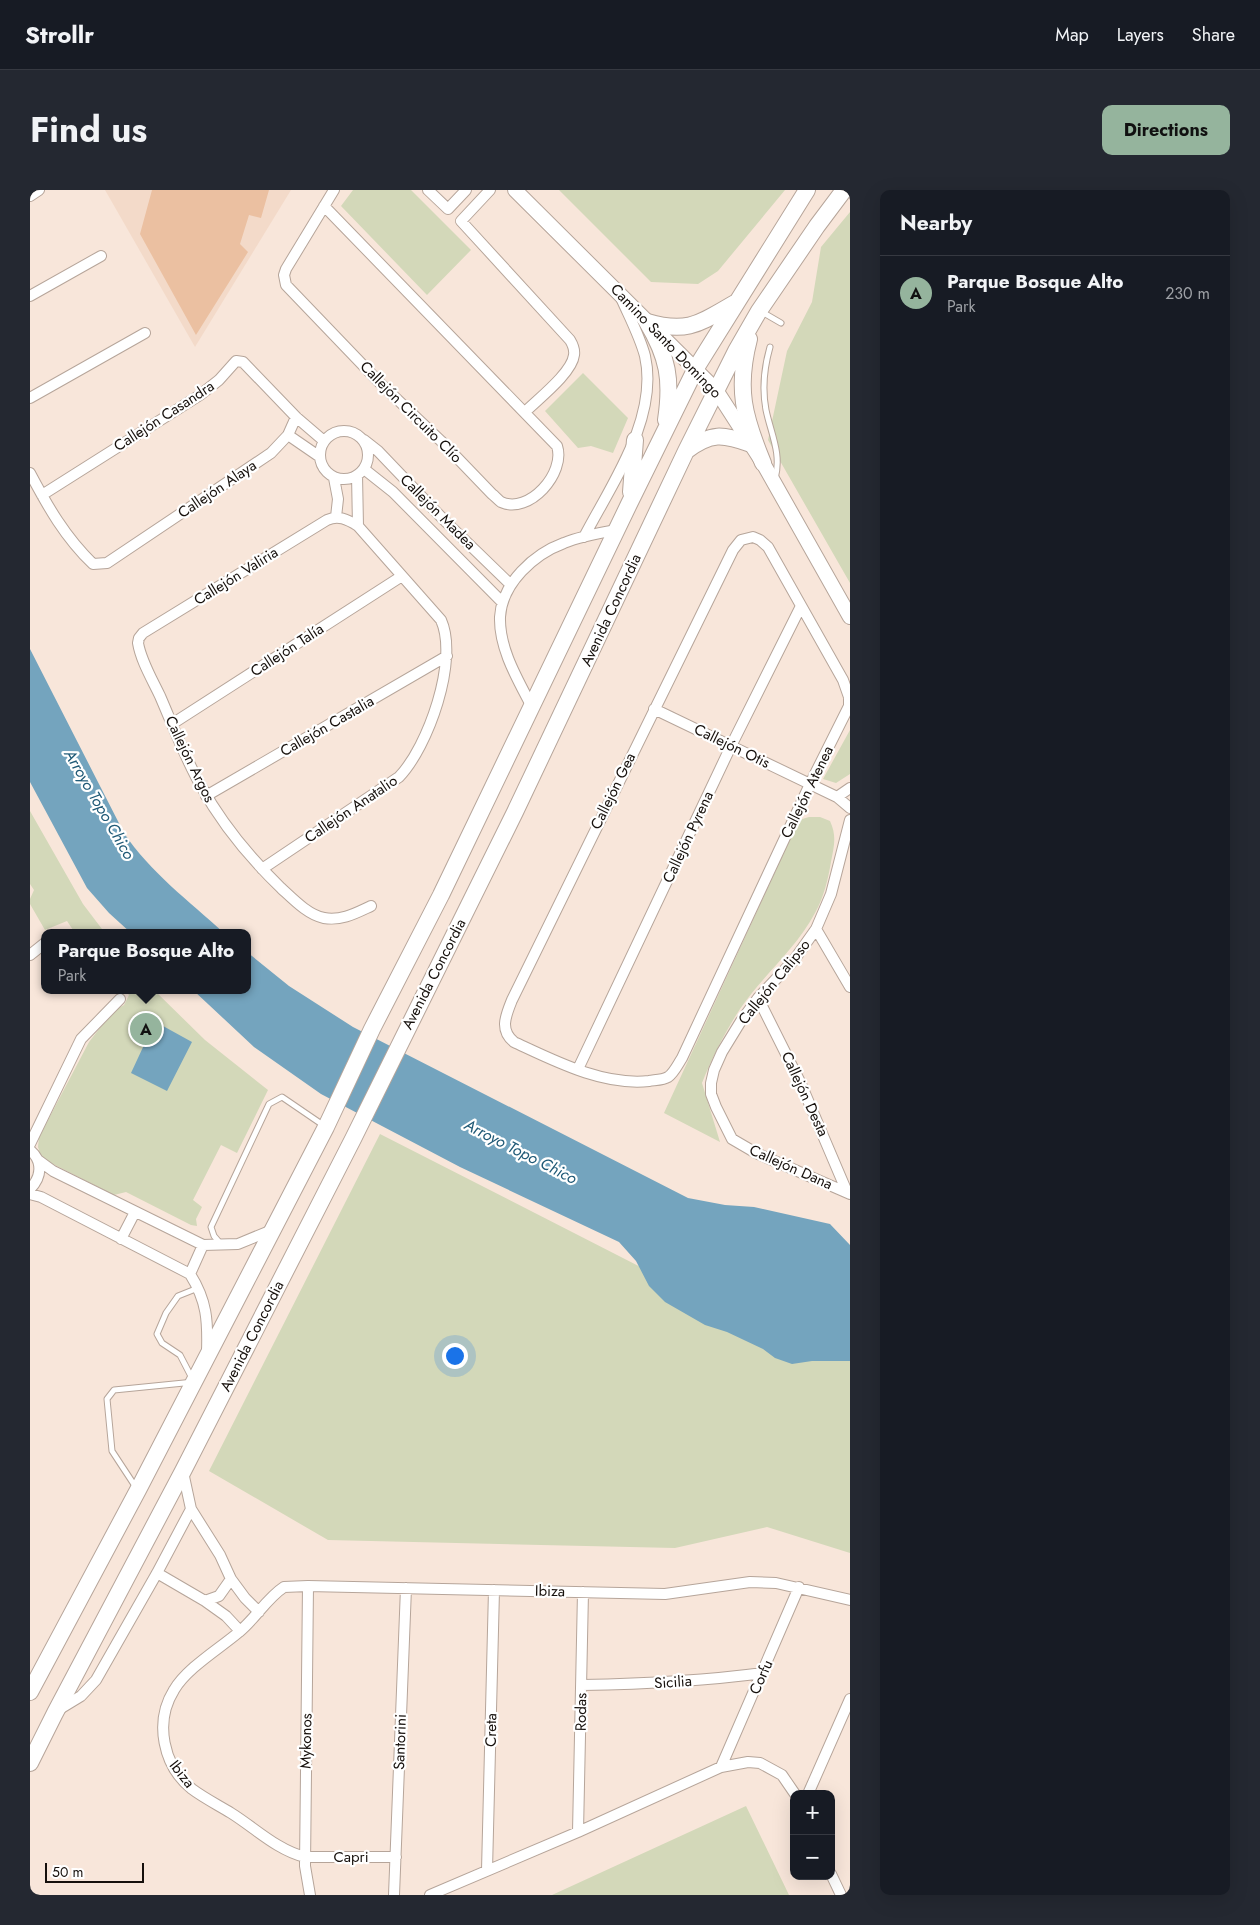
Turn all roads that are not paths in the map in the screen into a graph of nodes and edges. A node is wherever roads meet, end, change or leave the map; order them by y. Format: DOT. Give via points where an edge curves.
graph roads {
  1 [pos="39,190"];
  2 [pos="334,190"];
  3 [pos="428,190"];
  4 [pos="466,190"];
  5 [pos="490,190"];
  6 [pos="515,190"];
  7 [pos="808,190"];
  8 [pos="844,190"];
  9 [pos="30,196"];
  10 [pos="324,206"];
  11 [pos="101,256"];
  12 [pos="753,276"];
  13 [pos="619,293"];
  14 [pos="30,296"];
  15 [pos="737,302"];
  16 [pos="758,314"];
  17 [pos="647,322"];
  18 [pos="781,323"];
  19 [pos="145,333"];
  20 [pos="770,347"];
  21 [pos="706,379"];
  22 [pos="30,398"];
  23 [pos="525,412"];
  24 [pos="296,418"];
  25 [pos="664,434"];
  26 [pos="288,435"];
  27 [pos="364,440"];
  28 [pos="635,440"];
  29 [pos="324,441"];
  30 [pos="751,444"];
  31 [pos="686,451"];
  32 [pos="320,457"];
  33 [pos="763,463"];
  34 [pos="361,472"];
  35 [pos="30,473"];
  36 [pos="334,478"];
  37 [pos="774,483"];
  38 [pos="668,491"];
  39 [pos="42,495"];
  40 [pos="630,502"];
  41 [pos="336,517"];
  42 [pos="444,520"];
  43 [pos="358,526"];
  44 [pos="616,530"];
  45 [pos="432,532"];
  46 [pos="584,537"];
  47 [pos="733,550"];
  48 [pos="402,576"];
  49 [pos="511,585"];
  50 [pos="502,602"];
  51 [pos="801,606"];
  52 [pos="850,617"];
  53 [pos="139,638"];
  54 [pos="447,656"];
  55 [pos="532,707"];
  56 [pos="654,709"];
  57 [pos="172,724"];
  58 [pos="731,746"];
  59 [pos="810,784"];
  60 [pos="850,788"];
  61 [pos="206,796"];
  62 [pos="837,797"];
  63 [pos="850,808"];
  64 [pos="850,820"];
  65 [pos="262,869"];
  66 [pos="371,906"];
  67 [pos="816,929"];
  68 [pos="41,946"];
  69 [pos="30,955"];
  70 [pos="850,987"];
  71 [pos="758,998"];
  72 [pos="120,999"];
  73 [pos="578,1069"];
  74 [pos="326,1127"];
  75 [pos="732,1139"];
  76 [pos="30,1144"];
  77 [pos="30,1150"];
  78 [pos="38,1160"];
  79 [pos="30,1189"];
  80 [pos="848,1193"];
  81 [pos="30,1194"];
  82 [pos="135,1212"];
  83 [pos="272,1230"];
  84 [pos="122,1238"];
  85 [pos="203,1245"];
  86 [pos="222,1246"];
  87 [pos="190,1274"];
  88 [pos="198,1288"];
  89 [pos="206,1358"];
  90 [pos="194,1382"];
  91 [pos="183,1471"];
  92 [pos="138,1490"];
  93 [pos="191,1509"];
  94 [pos="157,1574"];
  95 [pos="231,1579"];
  96 [pos="308,1586"];
  97 [pos="799,1587"];
  98 [pos="406,1588"];
  99 [pos="494,1590"];
  100 [pos="583,1592"];
  101 [pos="850,1600"];
  102 [pos="205,1602"];
  103 [pos="259,1612"];
  104 [pos="240,1631"];
  105 [pos="763,1673"];
  106 [pos="582,1685"];
  107 [pos="30,1692"];
  108 [pos="850,1700"];
  109 [pos="55,1713"];
  110 [pos="30,1763"];
  111 [pos="721,1766"];
  112 [pos="792,1790"];
  113 [pos="810,1790"];
  114 [pos="578,1832"];
  115 [pos="305,1857"];
  116 [pos="396,1857"];
  117 [pos="487,1870"];
  118 [pos="834,1880"];
  119 [pos="310,1895"];
  120 [pos="394,1895"];
  121 [pos="430,1895"];
  122 [pos="841,1895"];
  1 -- 9 [label="street"];
  2 -- 10 [label="street, Callejón Circuito Clío"];
  3 -- 4 [label="street" via="448,209"];
  5 -- 23 [label="street" via="461,221 574,348 568,368"];
  6 -- 13 [label="street, Camino Santo Domingo"];
  7 -- 12 [label="main road, Avenida Concordia"];
  8 -- 16 [label="main road, Avenida Concordia"];
  10 -- 23 [label="street, Callejón Circuito Clío"];
  10 -- 23 [label="street, Callejón Circuito Clío" via="286,269 286,285 501,502 512,504 534,496 552,478 559,460 557,446"];
  11 -- 14 [label="street"];
  12 -- 15 [label="main road, Avenida Concordia"];
  12 -- 21 [label="main road" via="748,298"];
  13 -- 17 [label="street, Camino Santo Domingo"];
  13 -- 28 [label="street" via="645,358 646,396"];
  15 -- 17 [label="main road" via="688,326 667,328"];
  15 -- 21 [label="main road, Avenida Concordia"];
  16 -- 18 [label="lane"];
  16 -- 21 [label="main road, Avenida Concordia"];
  16 -- 33 [label="main road" via="745,354 742,384 747,421"];
  17 -- 21 [label="street, Camino Santo Domingo"];
  17 -- 25 [label="main road" via="660,345 668,372 669,401"];
  19 -- 22 [label="street"];
  20 -- 37 [label="lane" via="764,382 778,460"];
  21 -- 25 [label="main road, Avenida Concordia"];
  21 -- 30 [label="street, Camino Santo Domingo"];
  21 -- 31 [label="main road, Avenida Concordia"];
  21 -- 38 [label="main road" via="668,467"];
  24 -- 26 [label="street, Callejón Alaya"];
  24 -- 29 [label="street"];
  24 -- 39 [label="street, Callejón Casandra" via="243,362 236,360 200,395"];
  25 -- 40 [label="main road, Avenida Concordia"];
  26 -- 32 [label="street"];
  26 -- 39 [label="street, Callejón Alaya" via="271,453 107,563 94,564 76,547"];
  27 -- 29 [label="street" via="352,431 344,430 336,431"];
  27 -- 34 [label="street" via="368,456"];
  27 -- 42 [label="street, Callejón Madea" via="378,450"];
  28 -- 40 [label="main road"];
  28 -- 46 [label="street"];
  29 -- 32 [label="street"];
  30 -- 31 [label="main road" via="718,435 698,442"];
  30 -- 33 [label="street, Camino Santo Domingo"];
  31 -- 38 [label="main road, Avenida Concordia"];
  32 -- 36 [label="street" via="326,471"];
  33 -- 37 [label="street, Camino Santo Domingo"];
  34 -- 36 [label="street" via="346,479"];
  34 -- 43 [label="street"];
  34 -- 45 [label="street, Callejón Madea" via="388,488"];
  35 -- 39 [label="street"];
  36 -- 41 [label="street" via="338,499"];
  37 -- 52 [label="street, Camino Santo Domingo"];
  38 -- 91 [label="main road, Avenida Concordia" via="515,812"];
  40 -- 44 [label="main road, Avenida Concordia"];
  41 -- 43 [label="street, Callejón Anatalio"];
  41 -- 53 [label="street, Callejón Valiria"];
  42 -- 45 [label="street"];
  42 -- 49 [label="street, Callejón Madea"];
  43 -- 48 [label="street, Callejón Anatalio"];
  44 -- 46 [label="street"];
  44 -- 55 [label="main road, Avenida Concordia"];
  45 -- 50 [label="street, Callejón Madea"];
  46 -- 49 [label="street" via="563,543 540,556"];
  47 -- 51 [label="street, Callejón Atenea" via="741,540 753,537 760,540 768,547"];
  47 -- 56 [label="street, Callejón Gea"];
  48 -- 54 [label="street, Callejón Anatalio" via="441,620 447,638"];
  48 -- 57 [label="street, Callejón Talía"];
  49 -- 50 [label="street"];
  50 -- 55 [label="street" via="500,618 505,649"];
  51 -- 58 [label="street, Callejón Pyrena"];
  51 -- 59 [label="street, Callejón Atenea" via="843,680 849,697 848,706"];
  53 -- 57 [label="street, Callejón Argos" via="139,648"];
  54 -- 61 [label="street, Callejón Castalia"];
  54 -- 65 [label="street, Callejón Anatalio" via="444,686 406,770 389,785"];
  55 -- 74 [label="main road, Avenida Concordia"];
  56 -- 58 [label="street, Callejón Otis"];
  56 -- 73 [label="street, Callejón Gea" via="506,1014 507,1036 514,1042"];
  57 -- 61 [label="street, Callejón Argos"];
  58 -- 59 [label="street, Callejón Otis"];
  58 -- 73 [label="street, Callejón Pyrena"];
  59 -- 62 [label="street, Callejón Otis"];
  59 -- 73 [label="street, Callejón Atenea" via="682,1058 668,1077 636,1081 604,1078"];
  60 -- 62 [label="street"];
  61 -- 65 [label="street, Callejón Argos"];
  62 -- 63 [label="street, Callejón Otis"];
  64 -- 67 [label="street, Callejón Calipso" via="830,894"];
  65 -- 66 [label="street, Callejón Argos" via="307,910 323,918 341,919"];
  67 -- 70 [label="street"];
  67 -- 71 [label="street, Callejón Calipso" via="794,960"];
  68 -- 69 [label="street"];
  71 -- 75 [label="street, Callejón Calipso" via="722,1052 711,1083 711,1094"];
  71 -- 80 [label="street, Callejón Desta" via="801,1084"];
  72 -- 76 [label="street" via="82,1039"];
  74 -- 83 [label="main road, Avenida Concordia"];
  74 -- 86 [label="lane" via="282,1097 269,1104 212,1227"];
  75 -- 80 [label="street, Callejón Dana" via="756,1153"];
  77 -- 78 [label="street"];
  78 -- 79 [label="street" via="39,1175"];
  78 -- 82 [label="street" via="53,1171"];
  81 -- 84 [label="street"];
  82 -- 84 [label="street"];
  82 -- 85 [label="street"];
  83 -- 86 [label="street" via="238,1244"];
  83 -- 89 [label="main road, Avenida Concordia"];
  84 -- 87 [label="street"];
  85 -- 86 [label="street"];
  85 -- 87 [label="street"];
  87 -- 88 [label="street"];
  88 -- 89 [label="street" via="207,1318"];
  88 -- 90 [label="lane" via="178,1296 157,1334 162,1343 180,1355"];
  89 -- 90 [label="main road, Avenida Concordia"];
  90 -- 92 [label="main road, Avenida Concordia"];
  90 -- 92 [label="lane" via="114,1390 106,1399 112,1451"];
  91 -- 93 [label="street"];
  91 -- 109 [label="main road, Avenida Concordia"];
  92 -- 107 [label="main road, Avenida Concordia"];
  93 -- 94 [label="street"];
  93 -- 95 [label="street"];
  94 -- 102 [label="street"];
  94 -- 109 [label="street" via="96,1680 81,1696"];
  95 -- 102 [label="street" via="219,1596"];
  95 -- 103 [label="street"];
  96 -- 98 [label="street, Ibiza"];
  96 -- 103 [label="street, Ibiza" via="284,1587"];
  96 -- 115 [label="street, Mykonos"];
  97 -- 100 [label="street, Ibiza" via="776,1582 750,1582 665,1594"];
  97 -- 101 [label="street, Ibiza"];
  97 -- 105 [label="street, Corfu"];
  98 -- 99 [label="street, Ibiza"];
  98 -- 116 [label="street, Santorini"];
  99 -- 100 [label="street, Ibiza"];
  99 -- 117 [label="street, Creta"];
  100 -- 106 [label="street, Rodas"];
  102 -- 104 [label="street" via="226,1616"];
  103 -- 104 [label="street, Ibiza"];
  104 -- 115 [label="street, Ibiza" via="187,1675 174,1690 163,1720 167,1754 192,1789 276,1844"];
  105 -- 106 [label="street, Sicilia" via="670,1683"];
  105 -- 111 [label="street, Corfu"];
  106 -- 114 [label="street, Rodas"];
  108 -- 113 [label="street"];
  109 -- 110 [label="main road, Avenida Concordia"];
  111 -- 112 [label="street" via="760,1763 782,1775"];
  111 -- 114 [label="street"];
  114 -- 117 [label="street"];
  115 -- 116 [label="street, Capri"];
  115 -- 119 [label="street, Mykonos"];
  116 -- 120 [label="street, Santorini"];
  117 -- 121 [label="street"];
  118 -- 122 [label="street"];
}
